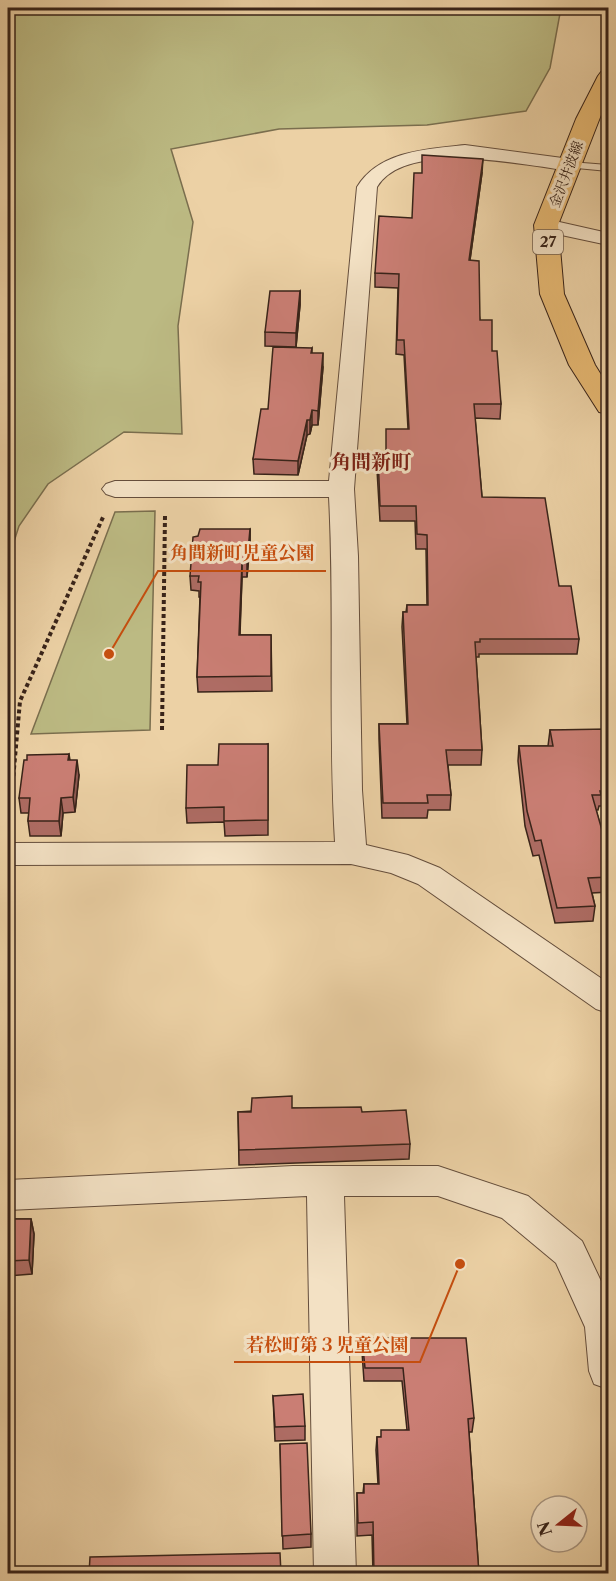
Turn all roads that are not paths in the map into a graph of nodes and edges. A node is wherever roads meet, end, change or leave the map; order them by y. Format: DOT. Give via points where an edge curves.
graph roads {
  1 [pos="609,76"];
  2 [pos="570,165"];
  3 [pos="609,168"];
  4 [pos="546,225"];
  5 [pos="609,239"];
  6 [pos="609,406"];
  7 [pos="116,489"];
  8 [pos="341,489"];
  9 [pos="8,842"];
  10 [pos="351,853"];
  11 [pos="609,1000"];
  12 [pos="325,1181"];
  13 [pos="8,1195"];
  14 [pos="609,1371"];
  15 [pos="335,1574"];
  1 -- 2 [label="main road, 金沢井波線 / 27"];
  2 -- 3 [label="lane"];
  2 -- 4 [label="main road, 金沢井波線 / 27"];
  2 -- 8 [label="street" via="465,151 424,155 390,166 372,177 367,187"];
  4 -- 5 [label="street"];
  4 -- 6 [label="main road, 金沢井波線 / 27" via="552,294 582,365"];
  7 -- 8 [label="street"];
  8 -- 10 [label="street"];
  9 -- 10 [label="street"];
  10 -- 11 [label="street" via="397,862 429,876"];
  12 -- 13 [label="street"];
  12 -- 14 [label="street" via="438,1181 515,1207 569,1252 604,1327"];
  12 -- 15 [label="street"];
}
